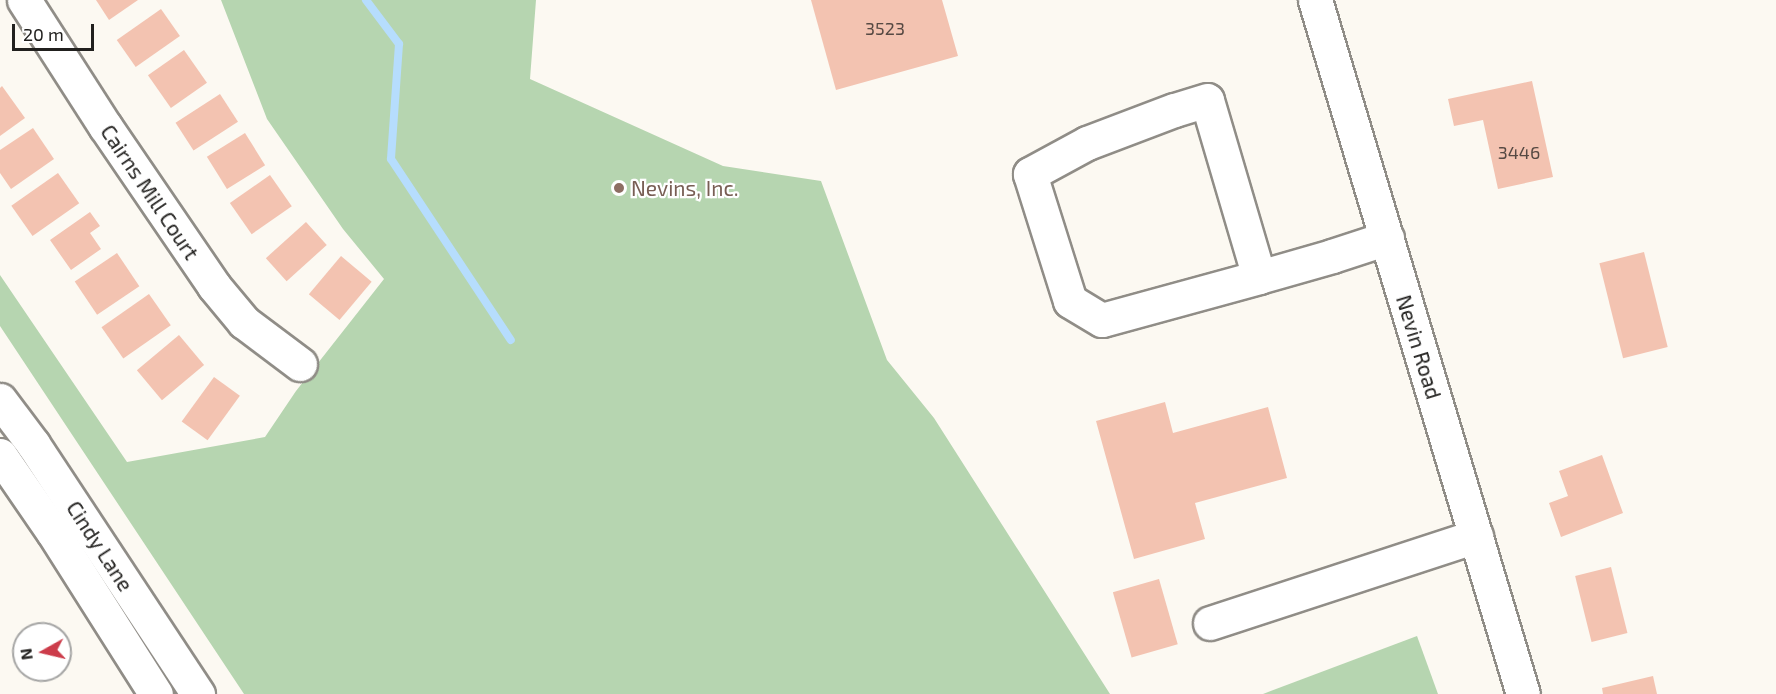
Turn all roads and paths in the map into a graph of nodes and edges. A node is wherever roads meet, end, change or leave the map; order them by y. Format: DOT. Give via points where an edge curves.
graph roads {
  1 [pos="24,0"];
  2 [pos="1314,0"];
  3 [pos="1386,238"];
  4 [pos="1259,277"];
  5 [pos="300,364"];
  6 [pos="0,400"];
  7 [pos="0,455"];
  8 [pos="1476,536"];
  9 [pos="1210,623"];
  10 [pos="156,694"];
  11 [pos="198,694"];
  12 [pos="1523,694"];
  1 -- 5 [label="street, Cairns Mill Court" via="214,286 244,322"];
  2 -- 3 [label="street, Nevin Road"];
  3 -- 4 [label="street"];
  3 -- 8 [label="street, Nevin Road"];
  4 -- 4 [label="street" via="1102,320 1070,301 1029,174 1087,143 1207,100"];
  6 -- 11 [label="street, Cindy Lane"];
  7 -- 10 [label="street, Cindy Lane"];
  8 -- 9 [label="street"];
  8 -- 12 [label="street, Nevin Road"];
}
